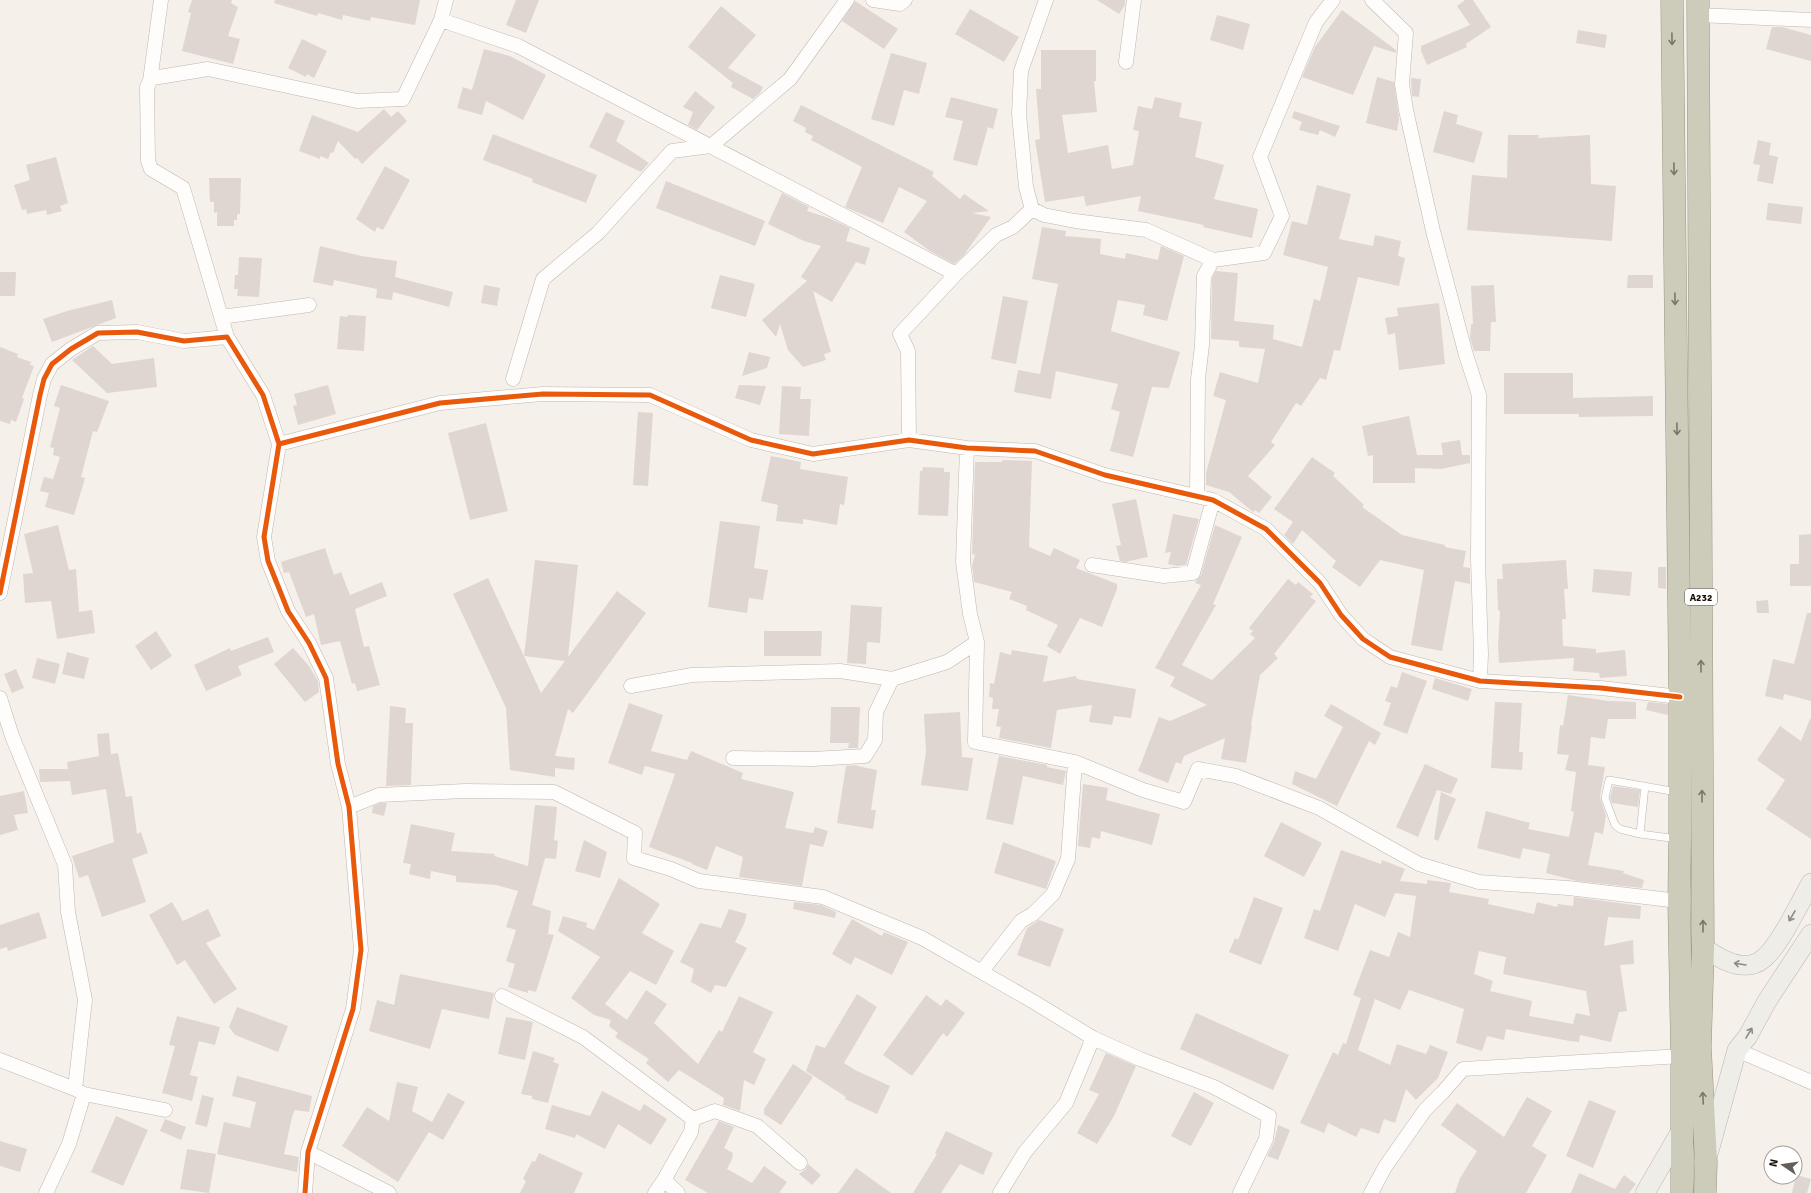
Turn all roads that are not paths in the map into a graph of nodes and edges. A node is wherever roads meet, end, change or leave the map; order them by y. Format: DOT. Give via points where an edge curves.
graph roads {
  1 [pos="162,0"];
  2 [pos="446,0"];
  3 [pos="847,0"];
  4 [pos="873,0"];
  5 [pos="905,0"];
  6 [pos="1046,0"];
  7 [pos="1134,0"];
  8 [pos="1333,0"];
  9 [pos="1372,0"];
  10 [pos="1672,0"];
  11 [pos="1698,7"];
  12 [pos="441,20"];
  13 [pos="1811,20"];
  14 [pos="1126,62"];
  15 [pos="150,81"];
  16 [pos="711,146"];
  17 [pos="1032,209"];
  18 [pos="1213,260"];
  19 [pos="956,274"];
  20 [pos="309,305"];
  21 [pos="221,317"];
  22 [pos="227,337"];
  23 [pos="514,379"];
  24 [pos="909,440"];
  25 [pos="279,444"];
  26 [pos="967,448"];
  27 [pos="1197,495"];
  28 [pos="1213,500"];
  29 [pos="1092,564"];
  30 [pos="0,593"];
  31 [pos="977,642"];
  32 [pos="892,679"];
  33 [pos="1480,681"];
  34 [pos="631,686"];
  35 [pos="1680,696"];
  36 [pos="0,698"];
  37 [pos="733,758"];
  38 [pos="1075,762"];
  39 [pos="1646,786"];
  40 [pos="1680,793"];
  41 [pos="349,807"];
  42 [pos="1640,834"];
  43 [pos="1680,839"];
  44 [pos="1811,883"];
  45 [pos="1679,901"];
  46 [pos="1811,934"];
  47 [pos="1703,948"];
  48 [pos="982,971"];
  49 [pos="502,996"];
  50 [pos="1093,1038"];
  51 [pos="1737,1050"];
  52 [pos="1682,1056"];
  53 [pos="0,1060"];
  54 [pos="1811,1082"];
  55 [pos="80,1092"];
  56 [pos="165,1110"];
  57 [pos="693,1119"];
  58 [pos="1682,1129"];
  59 [pos="308,1152"];
  60 [pos="800,1162"];
  61 [pos="1706,1162"];
  62 [pos="664,1180"];
  63 [pos="46,1193"];
  64 [pos="305,1193"];
  65 [pos="389,1193"];
  66 [pos="655,1193"];
  67 [pos="678,1193"];
  68 [pos="1000,1193"];
  69 [pos="1240,1193"];
  70 [pos="1371,1193"];
  71 [pos="1645,1193"];
  72 [pos="1682,1193"];
  73 [pos="1705,1193"];
  1 -- 15 [label="street"];
  2 -- 12 [label="street"];
  3 -- 16 [label="street" via="790,79"];
  4 -- 5 [label="street" via="900,4"];
  6 -- 17 [label="street" via="1021,71 1019,114 1026,187"];
  7 -- 14 [label="street"];
  8 -- 18 [label="street" via="1316,22 1260,156 1282,216 1264,253"];
  9 -- 33 [label="street" via="1406,33 1402,84 1406,110 1433,231 1479,395"];
  10 -- 35 [label="highway, A232, one-way"];
  11 -- 13 [label="street"];
  47 -- 11 [label="highway, A232, one-way"];
  12 -- 15 [label="street" via="403,99 357,101 208,69 153,78"];
  12 -- 16 [label="street" via="518,46"];
  15 -- 21 [label="street" via="148,161 151,169 183,188"];
  16 -- 19 [label="street"];
  16 -- 23 [label="street" via="672,151 598,233 543,279"];
  17 -- 18 [label="street" via="1044,215 1060,218 1146,230"];
  17 -- 19 [label="street" via="1013,227 996,235"];
  18 -- 27 [label="street" via="1204,276 1198,380"];
  19 -- 24 [label="street" via="900,334 908,351"];
  20 -- 21 [label="street"];
  21 -- 22 [label="street"];
  22 -- 25 [label="street" via="263,395"];
  22 -- 30 [label="street" via="184,340 137,332 98,333 52,364 44,379 40,395"];
  24 -- 25 [label="street" via="814,454 751,440 650,396 543,394 440,403"];
  24 -- 26 [label="street"];
  25 -- 41 [label="street" via="264,537 268,561 288,611 309,643 326,678 338,764"];
  26 -- 27 [label="street" via="1036,451 1104,475"];
  26 -- 31 [label="street" via="963,562 970,614"];
  27 -- 28 [label="street"];
  28 -- 29 [label="street" via="1193,573 1164,576"];
  28 -- 33 [label="street" via="1266,529 1320,583 1341,615 1363,639 1390,657"];
  31 -- 32 [label="street" via="947,662"];
  31 -- 38 [label="street" via="975,742"];
  32 -- 34 [label="street" via="840,671 692,675"];
  32 -- 37 [label="street" via="876,712 875,740 865,756 812,759"];
  33 -- 35 [label="street" via="1601,688"];
  35 -- 40 [label="highway, A232"];
  36 -- 55 [label="street" via="12,736 65,865 68,912 85,1000"];
  38 -- 45 [label="street" via="1143,790 1184,802 1198,769 1236,776 1318,808 1419,864 1479,882 1568,888"];
  38 -- 48 [label="street" via="1068,859 1053,894 1034,914 1021,921"];
  39 -- 40 [label="lane"];
  39 -- 42 [label="lane"];
  39 -- 42 [label="lane" via="1609,780 1605,798 1615,825 1620,829"];
  40 -- 43 [label="highway, A232"];
  41 -- 48 [label="street" via="379,795 465,791 554,792 635,833 634,858 671,869 698,881 824,897 922,938"];
  41 -- 59 [label="street" via="361,950 353,1009"];
  42 -- 43 [label="lane"];
  43 -- 45 [label="highway, A232"];
  44 -- 47 [label="main road, one-way" via="1773,949 1756,964 1741,965"];
  45 -- 52 [label="highway, A232"];
  51 -- 46 [label="main road, one-way"];
  61 -- 47 [label="highway, A232, one-way" via="1700,1047"];
  48 -- 50 [label="street"];
  49 -- 57 [label="street" via="583,1037"];
  50 -- 68 [label="street" via="1066,1103 1025,1152"];
  50 -- 69 [label="street" via="1214,1087 1269,1116 1266,1139"];
  51 -- 54 [label="street"];
  51 -- 61 [label="main road"];
  52 -- 58 [label="highway, A232"];
  52 -- 70 [label="street" via="1462,1069 1425,1110 1385,1167"];
  53 -- 55 [label="street"];
  55 -- 56 [label="street"];
  55 -- 63 [label="street" via="69,1144"];
  57 -- 60 [label="street" via="715,1111 757,1126"];
  57 -- 62 [label="street" via="691,1132"];
  58 -- 71 [label="main road"];
  58 -- 72 [label="highway, A232"];
  59 -- 64 [label="street"];
  59 -- 65 [label="street"];
  61 -- 73 [label="highway, A232"];
  62 -- 66 [label="street"];
  62 -- 67 [label="street"];
}
